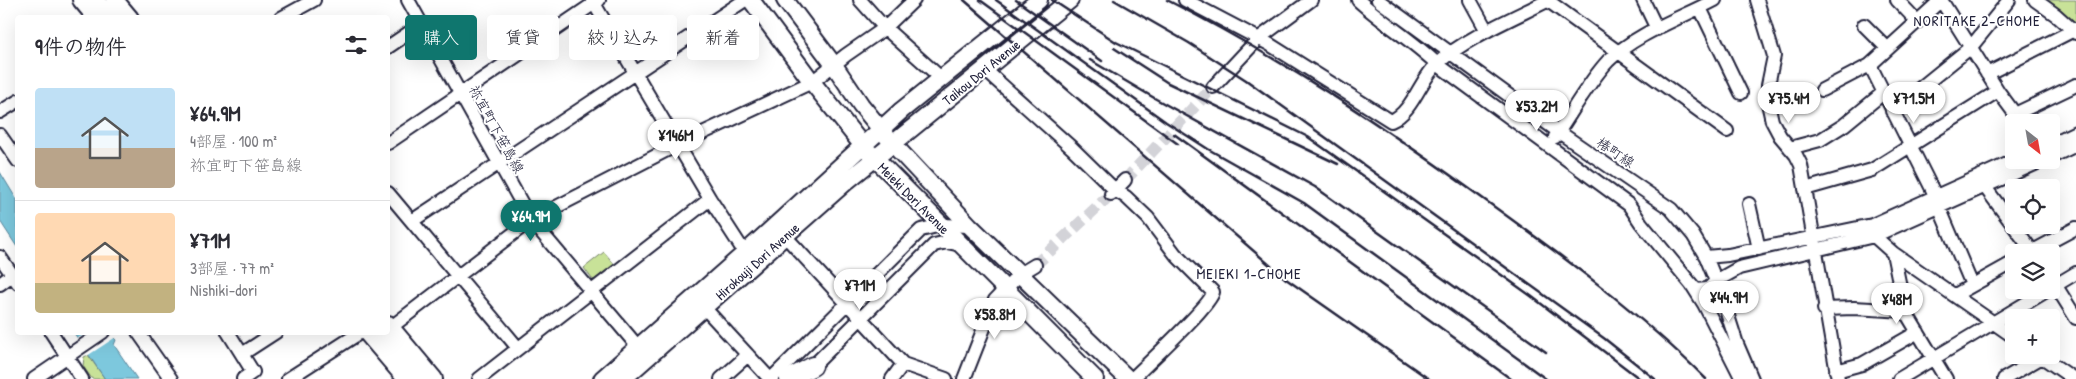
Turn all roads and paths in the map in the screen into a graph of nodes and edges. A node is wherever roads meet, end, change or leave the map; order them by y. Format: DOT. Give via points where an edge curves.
graph roads {
  1 [pos="81,0"];
  2 [pos="94,0"];
  3 [pos="105,0"];
  4 [pos="115,0"];
  5 [pos="314,0"];
  6 [pos="408,0"];
  7 [pos="745,0"];
  8 [pos="751,0"];
  9 [pos="785,0"];
  10 [pos="860,0"];
  11 [pos="914,0"];
  12 [pos="1039,0"];
  13 [pos="1070,0"];
  14 [pos="1311,0"];
  15 [pos="1358,0"];
  16 [pos="1378,0"];
  17 [pos="1470,0"];
  18 [pos="1548,0"];
  19 [pos="1643,0"];
  20 [pos="1715,0"];
  21 [pos="1757,0"];
  22 [pos="1897,0"];
  23 [pos="1941,0"];
  24 [pos="2009,0"];
  25 [pos="2036,0"];
  26 [pos="595,1"];
  27 [pos="1191,1"];
  28 [pos="1700,8"];
  29 [pos="94,15"];
  30 [pos="107,15"];
  31 [pos="118,15"];
  32 [pos="128,15"];
  33 [pos="286,15"];
  34 [pos="417,15"];
  35 [pos="1917,21"];
  36 [pos="1864,25"];
  37 [pos="885,28"];
  38 [pos="1657,29"];
  39 [pos="2075,31"];
  40 [pos="1488,32"];
  41 [pos="405,36"];
  42 [pos="1258,39"];
  43 [pos="390,46"];
  44 [pos="1971,47"];
  45 [pos="1887,48"];
  46 [pos="1618,52"];
  47 [pos="1451,53"];
  48 [pos="442,60"];
  49 [pos="1437,64"];
  50 [pos="834,65"];
  51 [pos="1870,65"];
  52 [pos="984,69"];
  53 [pos="635,73"];
  54 [pos="1987,74"];
  55 [pos="941,78"];
  56 [pos="812,82"];
  57 [pos="2076,85"];
  58 [pos="1213,87"];
  59 [pos="1822,90"];
  60 [pos="1998,91"];
  61 [pos="1741,93"];
  62 [pos="1883,93"];
  63 [pos="460,94"];
  64 [pos="15,103"];
  65 [pos="1892,111"];
  66 [pos="0,112"];
  67 [pos="2015,114"];
  68 [pos="2025,114"];
  69 [pos="880,129"];
  70 [pos="1727,131"];
  71 [pos="1559,132"];
  72 [pos="2076,132"];
  73 [pos="0,136"];
  74 [pos="2060,140"];
  75 [pos="390,142"];
  76 [pos="892,143"];
  77 [pos="677,145"];
  78 [pos="2076,145"];
  79 [pos="863,146"];
  80 [pos="1549,146"];
  81 [pos="1910,146"];
  82 [pos="1790,148"];
  83 [pos="2060,152"];
  84 [pos="15,156"];
  85 [pos="875,158"];
  86 [pos="499,163"];
  87 [pos="2005,166"];
  88 [pos="2024,169"];
  89 [pos="1125,180"];
  90 [pos="1985,187"];
  91 [pos="1805,189"];
  92 [pos="1113,192"];
  93 [pos="390,195"];
  94 [pos="710,200"];
  95 [pos="1937,201"];
  96 [pos="1749,204"];
  97 [pos="531,220"];
  98 [pos="412,221"];
  99 [pos="941,225"];
  100 [pos="970,226"];
  101 [pos="2076,228"];
  102 [pos="785,236"];
  103 [pos="1874,236"];
  104 [pos="1814,244"];
  105 [pos="2026,244"];
  106 [pos="2047,244"];
  107 [pos="961,245"];
  108 [pos="1759,249"];
  109 [pos="745,253"];
  110 [pos="1893,253"];
  111 [pos="1728,255"];
  112 [pos="0,257"];
  113 [pos="1706,257"];
  114 [pos="1035,265"];
  115 [pos="2005,267"];
  116 [pos="2076,273"];
  117 [pos="1020,274"];
  118 [pos="457,276"];
  119 [pos="15,279"];
  120 [pos="1716,281"];
  121 [pos="2060,281"];
  122 [pos="0,284"];
  123 [pos="1692,285"];
  124 [pos="1972,285"];
  125 [pos="1005,288"];
  126 [pos="591,292"];
  127 [pos="1954,296"];
  128 [pos="2060,296"];
  129 [pos="2030,299"];
  130 [pos="700,302"];
  131 [pos="847,304"];
  132 [pos="1824,309"];
  133 [pos="1905,311"];
  134 [pos="2076,318"];
  135 [pos="860,319"];
  136 [pos="1994,322"];
  137 [pos="390,325"];
  138 [pos="2005,330"];
  139 [pos="390,332"];
  140 [pos="1918,332"];
  141 [pos="53,335"];
  142 [pos="99,335"];
  143 [pos="140,335"];
  144 [pos="230,335"];
  145 [pos="271,335"];
  146 [pos="356,335"];
  147 [pos="369,335"];
  148 [pos="390,335"];
  149 [pos="518,348"];
  150 [pos="643,352"];
  151 [pos="242,354"];
  152 [pos="748,355"];
  153 [pos="67,357"];
  154 [pos="1934,358"];
  155 [pos="903,364"];
  156 [pos="2027,364"];
  157 [pos="2052,364"];
  158 [pos="813,366"];
  159 [pos="970,366"];
  160 [pos="1837,375"];
  161 [pos="1745,378"];
  162 [pos="1905,378"];
  163 [pos="34,379"];
  164 [pos="82,379"];
  165 [pos="172,379"];
  166 [pos="243,379"];
  167 [pos="288,379"];
  168 [pos="406,379"];
  169 [pos="417,379"];
  170 [pos="434,379"];
  171 [pos="478,379"];
  172 [pos="602,379"];
  173 [pos="623,379"];
  174 [pos="721,379"];
  175 [pos="771,379"];
  176 [pos="789,379"];
  177 [pos="800,379"];
  178 [pos="892,379"];
  179 [pos="946,379"];
  180 [pos="964,379"];
  181 [pos="976,379"];
  182 [pos="1095,379"];
  183 [pos="1130,379"];
  184 [pos="1946,379"];
  185 [pos="2004,379"];
  186 [pos="2074,379"];
  1 -- 29 [label="main road"];
  2 -- 30 [label="highway"];
  3 -- 31 [label="highway"];
  4 -- 32 [label="main road"];
  5 -- 33 [label="street"];
  6 -- 34 [label="street, 祢宜町下笹島線"];
  7 -- 53 [label="street"];
  8 -- 56 [label="main road, Meieki Dori Avenue"];
  9 -- 50 [label="main road, Meieki Dori Avenue"];
  10 -- 37 [label="street"];
  11 -- 37 [label="street"];
  12 -- 55 [label="main road, Taikou Dori Avenue"];
  13 -- 52 [label="main road, Taikou Dori Avenue"];
  14 -- 42 [label="street"];
  15 -- 49 [label="street"];
  16 -- 47 [label="street, 椿町線"];
  17 -- 40 [label="street"];
  18 -- 40 [label="street"];
  18 -- 46 [label="street"];
  19 -- 38 [label="street"];
  20 -- 28 [label="street"];
  21 -- 82 [label="street" via="1774,56 1768,85 1772,121"];
  22 -- 35 [label="street"];
  23 -- 35 [label="street"];
  23 -- 44 [label="street"];
  24 -- 44 [label="street"];
  25 -- 39 [label="street"];
  26 -- 53 [label="street"];
  26 -- 63 [label="street"];
  27 -- 42 [label="street"];
  28 -- 38 [label="street"];
  28 -- 61 [label="street"];
  35 -- 45 [label="street"];
  36 -- 45 [label="street"];
  37 -- 50 [label="street"];
  37 -- 55 [label="street"];
  38 -- 46 [label="street"];
  39 -- 54 [label="street"];
  40 -- 47 [label="street"];
  41 -- 43 [label="street"];
  42 -- 49 [label="street" via="1390,121 1400,117"];
  42 -- 58 [label="street"];
  44 -- 54 [label="street"];
  44 -- 65 [label="street"];
  45 -- 51 [label="street"];
  46 -- 70 [label="street"];
  46 -- 71 [label="street" via="1607,62"];
  47 -- 49 [label="street"];
  47 -- 71 [label="street, 椿町線"];
  48 -- 63 [label="street, 祢宜町下笹島線"];
  49 -- 80 [label="street"];
  50 -- 56 [label="street"];
  50 -- 69 [label="main road, Meieki Dori Avenue"];
  51 -- 59 [label="street"];
  51 -- 62 [label="street"];
  52 -- 76 [label="main road, Taikou Dori Avenue"];
  52 -- 92 [label="street" via="1072,148"];
  53 -- 77 [label="street"];
  53 -- 86 [label="street"];
  54 -- 60 [label="street"];
  55 -- 69 [label="main road, Taikou Dori Avenue"];
  56 -- 77 [label="street"];
  56 -- 79 [label="main road, Meieki Dori Avenue"];
  57 -- 68 [label="street"];
  60 -- 67 [label="street"];
  60 -- 81 [label="street"];
  62 -- 65 [label="street"];
  62 -- 82 [label="street" via="1820,140"];
  63 -- 75 [label="street"];
  63 -- 86 [label="street, 祢宜町下笹島線"];
  64 -- 66 [label="street"];
  65 -- 81 [label="street"];
  69 -- 76 [label="main road, Meieki Dori Avenue"];
  69 -- 79 [label="main road, Taikou Dori Avenue"];
  71 -- 80 [label="street"];
  71 -- 113 [label="street, 椿町線" via="1671,209"];
  72 -- 74 [label="street"];
  73 -- 84 [label="street"];
  76 -- 85 [label="main road, Hirokouji Dori Avenue"];
  76 -- 100 [label="main road, Meieki Dori Avenue"];
  77 -- 94 [label="street"];
  77 -- 97 [label="street"];
  78 -- 83 [label="street"];
  79 -- 85 [label="main road, Meieki Dori Avenue"];
  79 -- 109 [label="main road, Hirokouji Dori Avenue"];
  80 -- 123 [label="street" via="1624,201"];
  81 -- 91 [label="street" via="1872,170"];
  81 -- 95 [label="street"];
  82 -- 91 [label="street" via="1801,165"];
  85 -- 99 [label="main road, Meieki Dori Avenue"];
  85 -- 102 [label="main road, Hirokouji Dori Avenue"];
  86 -- 97 [label="street, 祢宜町下笹島線"];
  86 -- 98 [label="street"];
  87 -- 95 [label="street"];
  88 -- 90 [label="street"];
  89 -- 92 [label="street"];
  90 -- 95 [label="street"];
  90 -- 105 [label="street"];
  91 -- 104 [label="street"];
  92 -- 183 [label="street" via="1126,197 1148,218 1176,255 1213,292 1212,298 1200,311"];
  93 -- 98 [label="street"];
  94 -- 109 [label="street"];
  94 -- 126 [label="street"];
  95 -- 103 [label="street"];
  95 -- 104 [label="street"];
  95 -- 124 [label="street"];
  96 -- 108 [label="street"];
  97 -- 118 [label="street"];
  97 -- 126 [label="street, 祢宜町下笹島線"];
  98 -- 118 [label="street"];
  99 -- 100 [label="street"];
  99 -- 107 [label="main road, Meieki Dori Avenue"];
  99 -- 131 [label="street" via="921,230"];
  100 -- 117 [label="main road, Meieki Dori Avenue"];
  101 -- 106 [label="street"];
  102 -- 130 [label="main road, Hirokouji Dori Avenue"];
  102 -- 131 [label="street"];
  103 -- 104 [label="street"];
  103 -- 110 [label="street"];
  104 -- 108 [label="street"];
  104 -- 120 [label="street" via="1739,268"];
  104 -- 132 [label="street"];
  107 -- 125 [label="main road, Meieki Dori Avenue"];
  107 -- 135 [label="street" via="947,242 934,245"];
  108 -- 111 [label="street"];
  109 -- 130 [label="main road, Hirokouji Dori Avenue"];
  110 -- 127 [label="street"];
  110 -- 133 [label="street"];
  111 -- 113 [label="street"];
  111 -- 120 [label="street" via="1719,262"];
  112 -- 119 [label="street"];
  113 -- 120 [label="street, 椿町線"];
  114 -- 117 [label="street"];
  115 -- 124 [label="street"];
  116 -- 121 [label="street"];
  117 -- 125 [label="street"];
  117 -- 183 [label="main road, Meieki Dori Avenue"];
  118 -- 137 [label="street"];
  118 -- 149 [label="street"];
  119 -- 122 [label="street"];
  120 -- 123 [label="street" via="1703,290 1696,290"];
  120 -- 161 [label="street, 椿町線" via="1716,293"];
  123 -- 161 [label="street"];
  124 -- 127 [label="street"];
  125 -- 159 [label="street" via="995,300"];
  125 -- 182 [label="main road, Meieki Dori Avenue"];
  126 -- 149 [label="street"];
  126 -- 150 [label="street, 祢宜町下笹島線"];
  127 -- 136 [label="street"];
  128 -- 134 [label="street"];
  129 -- 136 [label="street"];
  130 -- 150 [label="main road, Hirokouji Dori Avenue"];
  130 -- 152 [label="street"];
  131 -- 135 [label="street"];
  131 -- 175 [label="street"];
  132 -- 133 [label="street"];
  132 -- 160 [label="street"];
  133 -- 140 [label="street"];
  135 -- 155 [label="street"];
  135 -- 158 [label="street"];
  136 -- 138 [label="street"];
  136 -- 154 [label="street"];
  139 -- 170 [label="main road"];
  140 -- 154 [label="street"];
  140 -- 160 [label="street"];
  141 -- 153 [label="street"];
  142 -- 153 [label="street"];
  143 -- 165 [label="street"];
  144 -- 151 [label="street"];
  145 -- 151 [label="street"];
  146 -- 167 [label="street"];
  147 -- 168 [label="main road"];
  148 -- 169 [label="highway"];
  149 -- 171 [label="street"];
  150 -- 172 [label="main road, Hirokouji Dori Avenue"];
  150 -- 173 [label="main road, Hirokouji Dori Avenue"];
  151 -- 166 [label="street" via="254,372"];
  152 -- 174 [label="street"];
  152 -- 175 [label="street"];
  153 -- 163 [label="street"];
  153 -- 164 [label="street"];
  154 -- 162 [label="street"];
  154 -- 184 [label="street"];
  155 -- 178 [label="street"];
  155 -- 179 [label="street"];
  156 -- 185 [label="street"];
  157 -- 186 [label="street"];
  158 -- 176 [label="highway"];
  158 -- 177 [label="street"];
  159 -- 180 [label="street"];
  159 -- 181 [label="street"];
}
